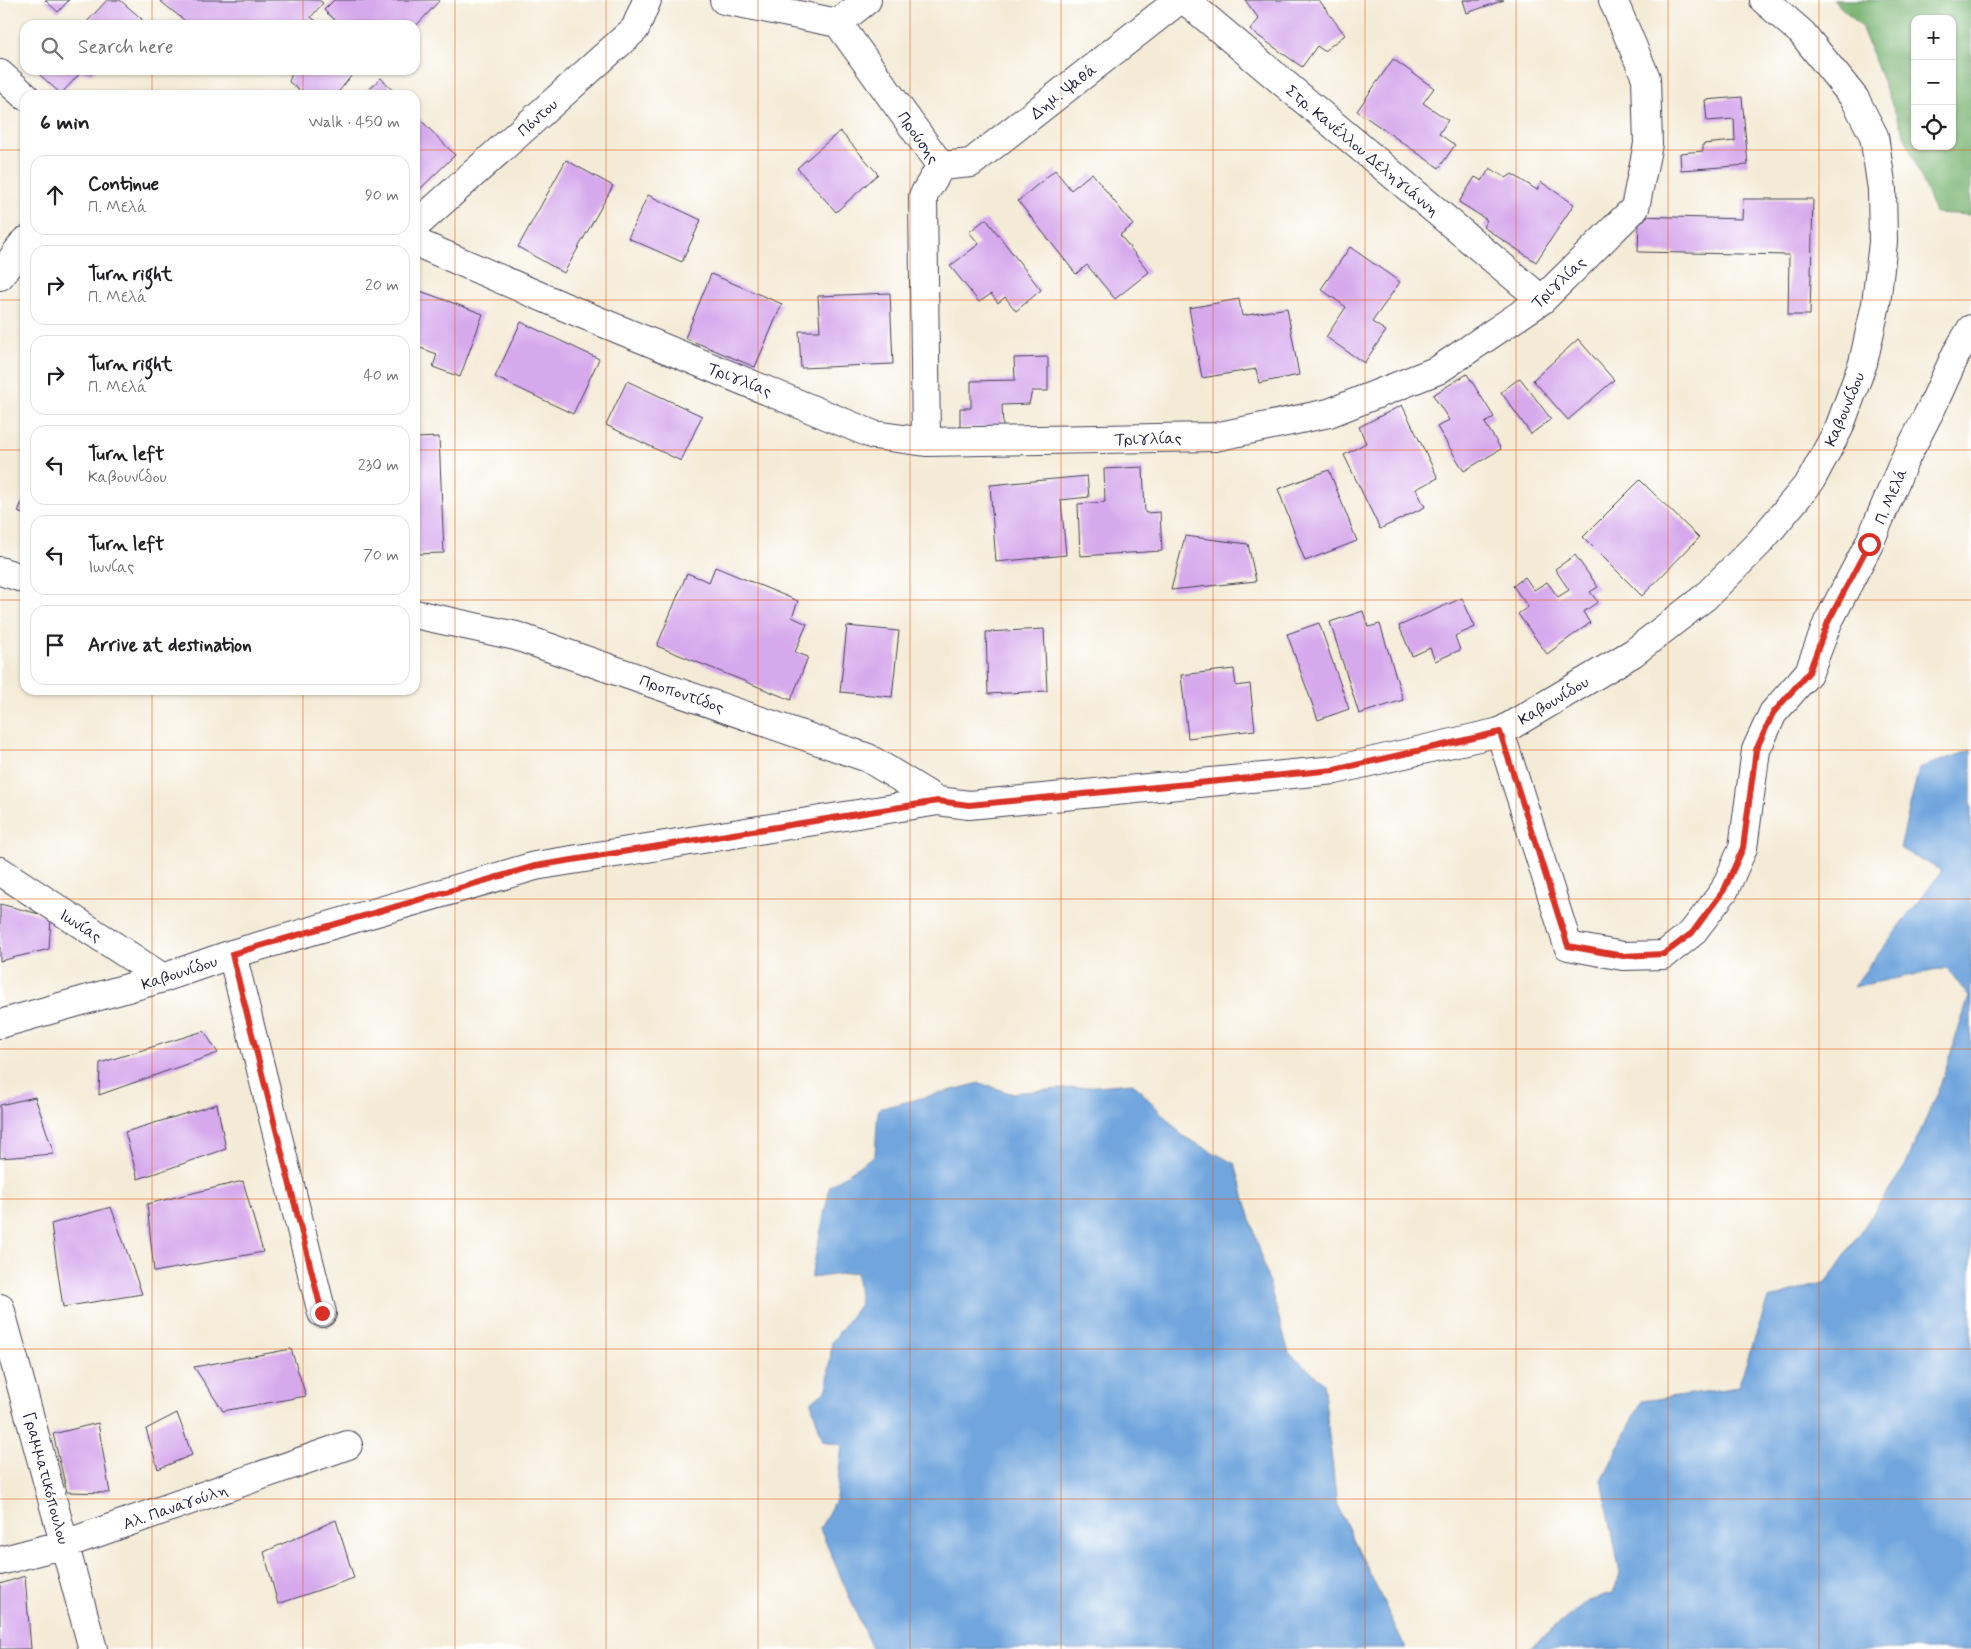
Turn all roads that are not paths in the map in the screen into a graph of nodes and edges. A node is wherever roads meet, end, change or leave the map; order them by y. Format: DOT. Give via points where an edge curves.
graph roads {
  1 [pos="647,0"];
  2 [pos="724,0"];
  3 [pos="867,0"];
  4 [pos="1180,0"];
  5 [pos="1185,0"];
  6 [pos="1613,0"];
  7 [pos="1764,0"];
  8 [pos="838,23"];
  9 [pos="0,74"];
  10 [pos="20,92"];
  11 [pos="941,166"];
  12 [pos="420,222"];
  13 [pos="420,244"];
  14 [pos="20,248"];
  15 [pos="0,276"];
  16 [pos="1542,300"];
  17 [pos="1971,329"];
  18 [pos="926,442"];
  19 [pos="0,571"];
  20 [pos="20,577"];
  21 [pos="420,615"];
  22 [pos="1500,732"];
  23 [pos="938,801"];
  24 [pos="0,871"];
  25 [pos="232,954"];
  26 [pos="163,978"];
  27 [pos="0,1024"];
  28 [pos="0,1308"];
  29 [pos="322,1313"];
  30 [pos="348,1445"];
  31 [pos="65,1544"];
  32 [pos="0,1561"];
  33 [pos="92,1649"];
  1 -- 12 [label="street, Πόντου" via="635,29"];
  2 -- 8 [label="street"];
  3 -- 8 [label="street"];
  4 -- 11 [label="street, Δημ. Ψαθά" via="971,163"];
  5 -- 16 [label="street, Στρ. Κανέλλου Δεληγιάννη"];
  6 -- 16 [label="street, Τριγλίας" via="1646,78 1648,144 1634,208"];
  7 -- 22 [label="street, Καβουνίδου" via="1802,33 1855,99 1874,136 1882,189 1883,242 1876,304 1863,363 1839,428 1810,482 1759,543 1705,597 1633,653"];
  8 -- 11 [label="street, Προύσης"];
  9 -- 10 [label="street"];
  11 -- 18 [label="street, Προύσης" via="923,196"];
  13 -- 18 [label="street, Τριγλίας" via="874,435"];
  14 -- 15 [label="street"];
  16 -- 18 [label="street, Τριγλίας" via="1438,370 1329,413 1215,437"];
  17 -- 22 [label="street, Π. Μελά" via="1904,461 1869,544 1828,622 1809,672 1773,713 1756,750 1743,848 1724,890 1692,933 1664,954 1623,956 1568,946"];
  19 -- 20 [label="street"];
  21 -- 23 [label="street, Προποντίδος" via="516,636 868,758"];
  22 -- 23 [label="street, Καβουνίδου" via="1334,770 969,805"];
  23 -- 25 [label="street, Καβουνίδου" via="535,866"];
  24 -- 26 [label="street, Ιωνίας"];
  25 -- 26 [label="street, Καβουνίδου"];
  25 -- 29 [label="street"];
  26 -- 27 [label="street, Καβουνίδου"];
  28 -- 31 [label="street, Γραμματικόπουλου"];
  30 -- 31 [label="street, Αλ. Παναγούλη"];
  31 -- 32 [label="street, Αλ. Παναγούλη"];
  31 -- 33 [label="street, Γραμματικόπουλου"];
}
